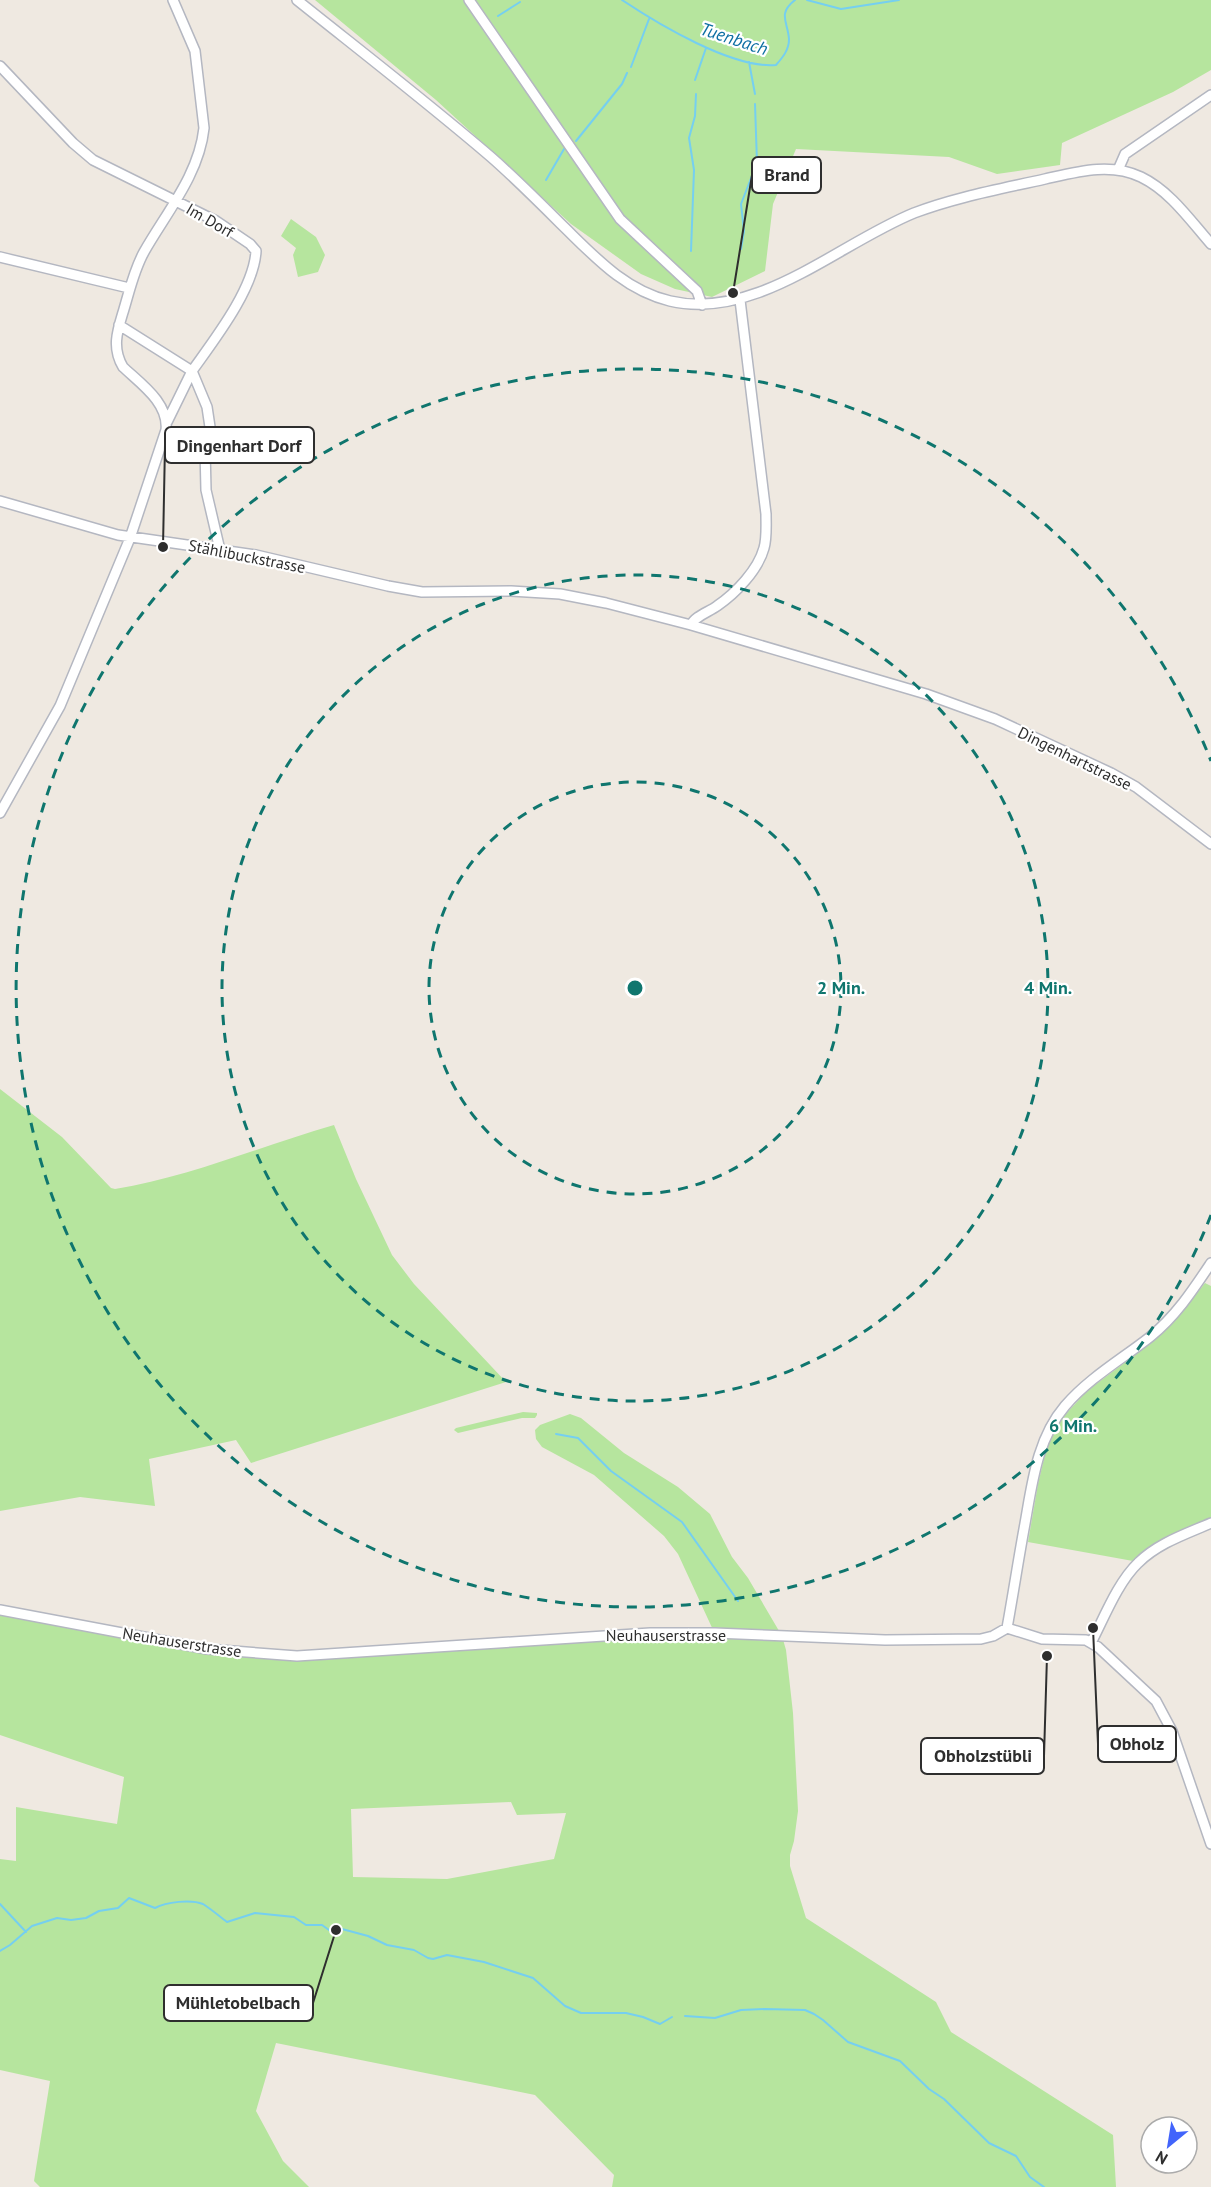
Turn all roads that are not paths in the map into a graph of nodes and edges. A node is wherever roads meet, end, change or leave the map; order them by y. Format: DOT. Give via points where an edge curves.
graph roads {
  1 [pos="173,0"];
  2 [pos="297,0"];
  3 [pos="469,0"];
  4 [pos="0,66"];
  5 [pos="1211,95"];
  6 [pos="1118,170"];
  7 [pos="177,201"];
  8 [pos="1211,243"];
  9 [pos="0,257"];
  10 [pos="129,288"];
  11 [pos="740,300"];
  12 [pos="702,304"];
  13 [pos="119,325"];
  14 [pos="192,371"];
  15 [pos="166,422"];
  16 [pos="0,501"];
  17 [pos="130,538"];
  18 [pos="219,550"];
  19 [pos="691,626"];
  20 [pos="0,813"];
  21 [pos="1211,844"];
  22 [pos="1211,1263"];
  23 [pos="1211,1524"];
  24 [pos="0,1610"];
  25 [pos="1007,1628"];
  26 [pos="1091,1642"];
  27 [pos="1211,1844"];
  1 -- 7 [label="street" via="195,51 204,128 200,150"];
  2 -- 12 [label="street" via="489,155 619,279 659,298"];
  3 -- 12 [label="street" via="620,219 697,291"];
  4 -- 7 [label="street" via="93,160"];
  5 -- 6 [label="street" via="1125,154"];
  6 -- 8 [label="street" via="1140,176 1158,188"];
  6 -- 11 [label="street" via="1085,170 938,205 895,222"];
  7 -- 10 [label="street, Im Dorf" via="144,252"];
  7 -- 14 [label="street, Im Dorf" via="216,221 256,251 253,270 241,294"];
  9 -- 10 [label="street"];
  10 -- 13 [label="street, Im Dorf"];
  11 -- 12 [label="street"];
  11 -- 19 [label="street" via="766,514 765,547 736,590"];
  13 -- 14 [label="street"];
  13 -- 15 [label="street, Im Dorf" via="119,360 160,404"];
  14 -- 15 [label="street"];
  14 -- 18 [label="street" via="207,407 210,428 205,449 206,490"];
  15 -- 17 [label="street"];
  16 -- 17 [label="street, Stählibuckstrasse"];
  17 -- 18 [label="street, Stählibuckstrasse"];
  17 -- 20 [label="street" via="60,706"];
  18 -- 19 [label="street, Stählibuckstrasse" via="411,590 539,591 580,596"];
  19 -- 21 [label="street, Dingenhartstrasse" via="926,694 994,719 1136,787"];
  22 -- 25 [label="street" via="1177,1312 1076,1395 1047,1434 1034,1471"];
  23 -- 26 [label="street" via="1163,1545 1139,1562"];
  24 -- 25 [label="street, Neuhauserstrasse" via="207,1648 297,1656 650,1633 981,1639"];
  25 -- 26 [label="street" via="1041,1639"];
  26 -- 27 [label="street" via="1156,1701 1172,1731"];
}
